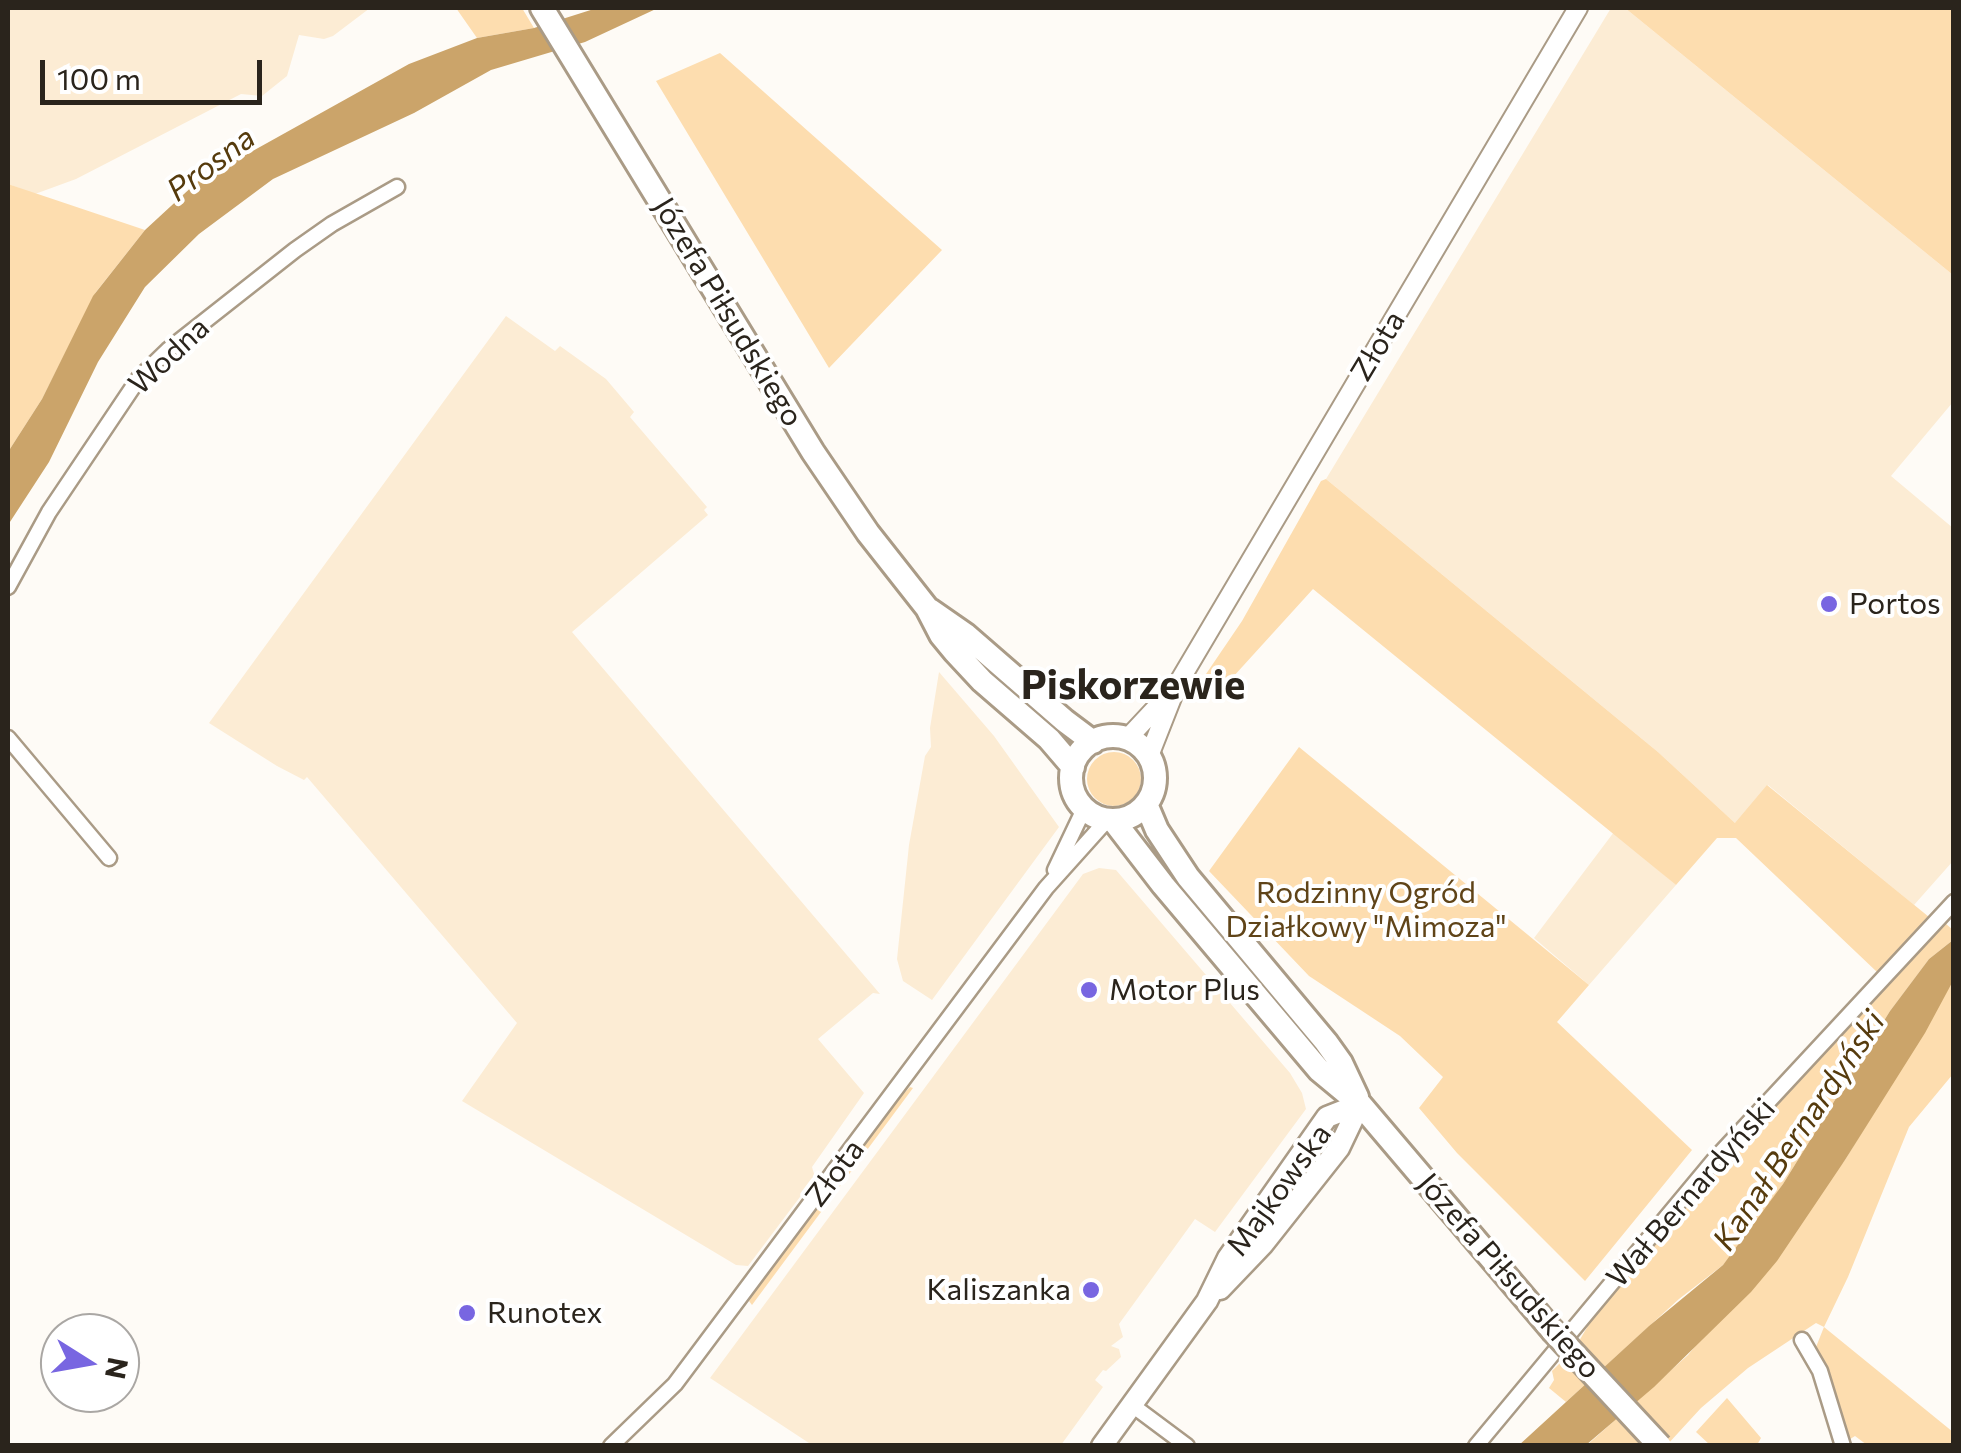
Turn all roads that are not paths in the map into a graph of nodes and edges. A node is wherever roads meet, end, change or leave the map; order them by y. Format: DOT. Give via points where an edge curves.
graph roads {
  1 [pos="542,8"];
  2 [pos="1578,8"];
  3 [pos="397,187"];
  4 [pos="8,587"];
  5 [pos="927,608"];
  6 [pos="1177,685"];
  7 [pos="8,738"];
  8 [pos="1127,738"];
  9 [pos="1093,742"];
  10 [pos="1149,756"];
  11 [pos="1073,767"];
  12 [pos="1146,804"];
  13 [pos="1084,808"];
  14 [pos="1110,820"];
  15 [pos="109,858"];
  16 [pos="1046,888"];
  17 [pos="1954,902"];
  18 [pos="1360,1104"];
  19 [pos="1802,1340"];
  20 [pos="1132,1406"];
  21 [pos="610,1446"];
  22 [pos="1102,1446"];
  23 [pos="1187,1446"];
  24 [pos="1476,1446"];
  25 [pos="1660,1446"];
  26 [pos="1843,1446"];
  1 -- 5 [label="main road, Józefa Piłsudskiego" via="828,476"];
  2 -- 6 [label="street, Złota"];
  3 -- 4 [label="street, Wodna" via="295,250 139,378 48,512"];
  5 -- 9 [label="main road, Józefa Piłsudskiego"];
  5 -- 11 [label="main road, Józefa Piłsudskiego" via="970,669"];
  6 -- 8 [label="street, Złota"];
  6 -- 10 [label="street, Złota"];
  7 -- 15 [label="street"];
  8 -- 9 [label="main road"];
  8 -- 10 [label="main road"];
  9 -- 11 [label="main road"];
  10 -- 12 [label="main road" via="1155,780"];
  11 -- 13 [label="main road" via="1074,794"];
  12 -- 14 [label="main road" via="1132,816"];
  12 -- 18 [label="main road, Józefa Piłsudskiego" via="1198,891 1342,1064"];
  13 -- 14 [label="main road"];
  13 -- 16 [label="street, Złota"];
  14 -- 16 [label="street, Złota"];
  14 -- 18 [label="main road, Józefa Piłsudskiego" via="1319,1070"];
  16 -- 21 [label="street, Złota" via="692,1362"];
  17 -- 24 [label="street, Wał Bernardyński" via="1715,1160"];
  18 -- 20 [label="main road, Majkowska" via="1326,1118"];
  18 -- 25 [label="main road, Józefa Piłsudskiego, bridge"];
  19 -- 26 [label="street" via="1820,1371"];
  20 -- 22 [label="main road, Majkowska"];
  20 -- 23 [label="street"];
}
